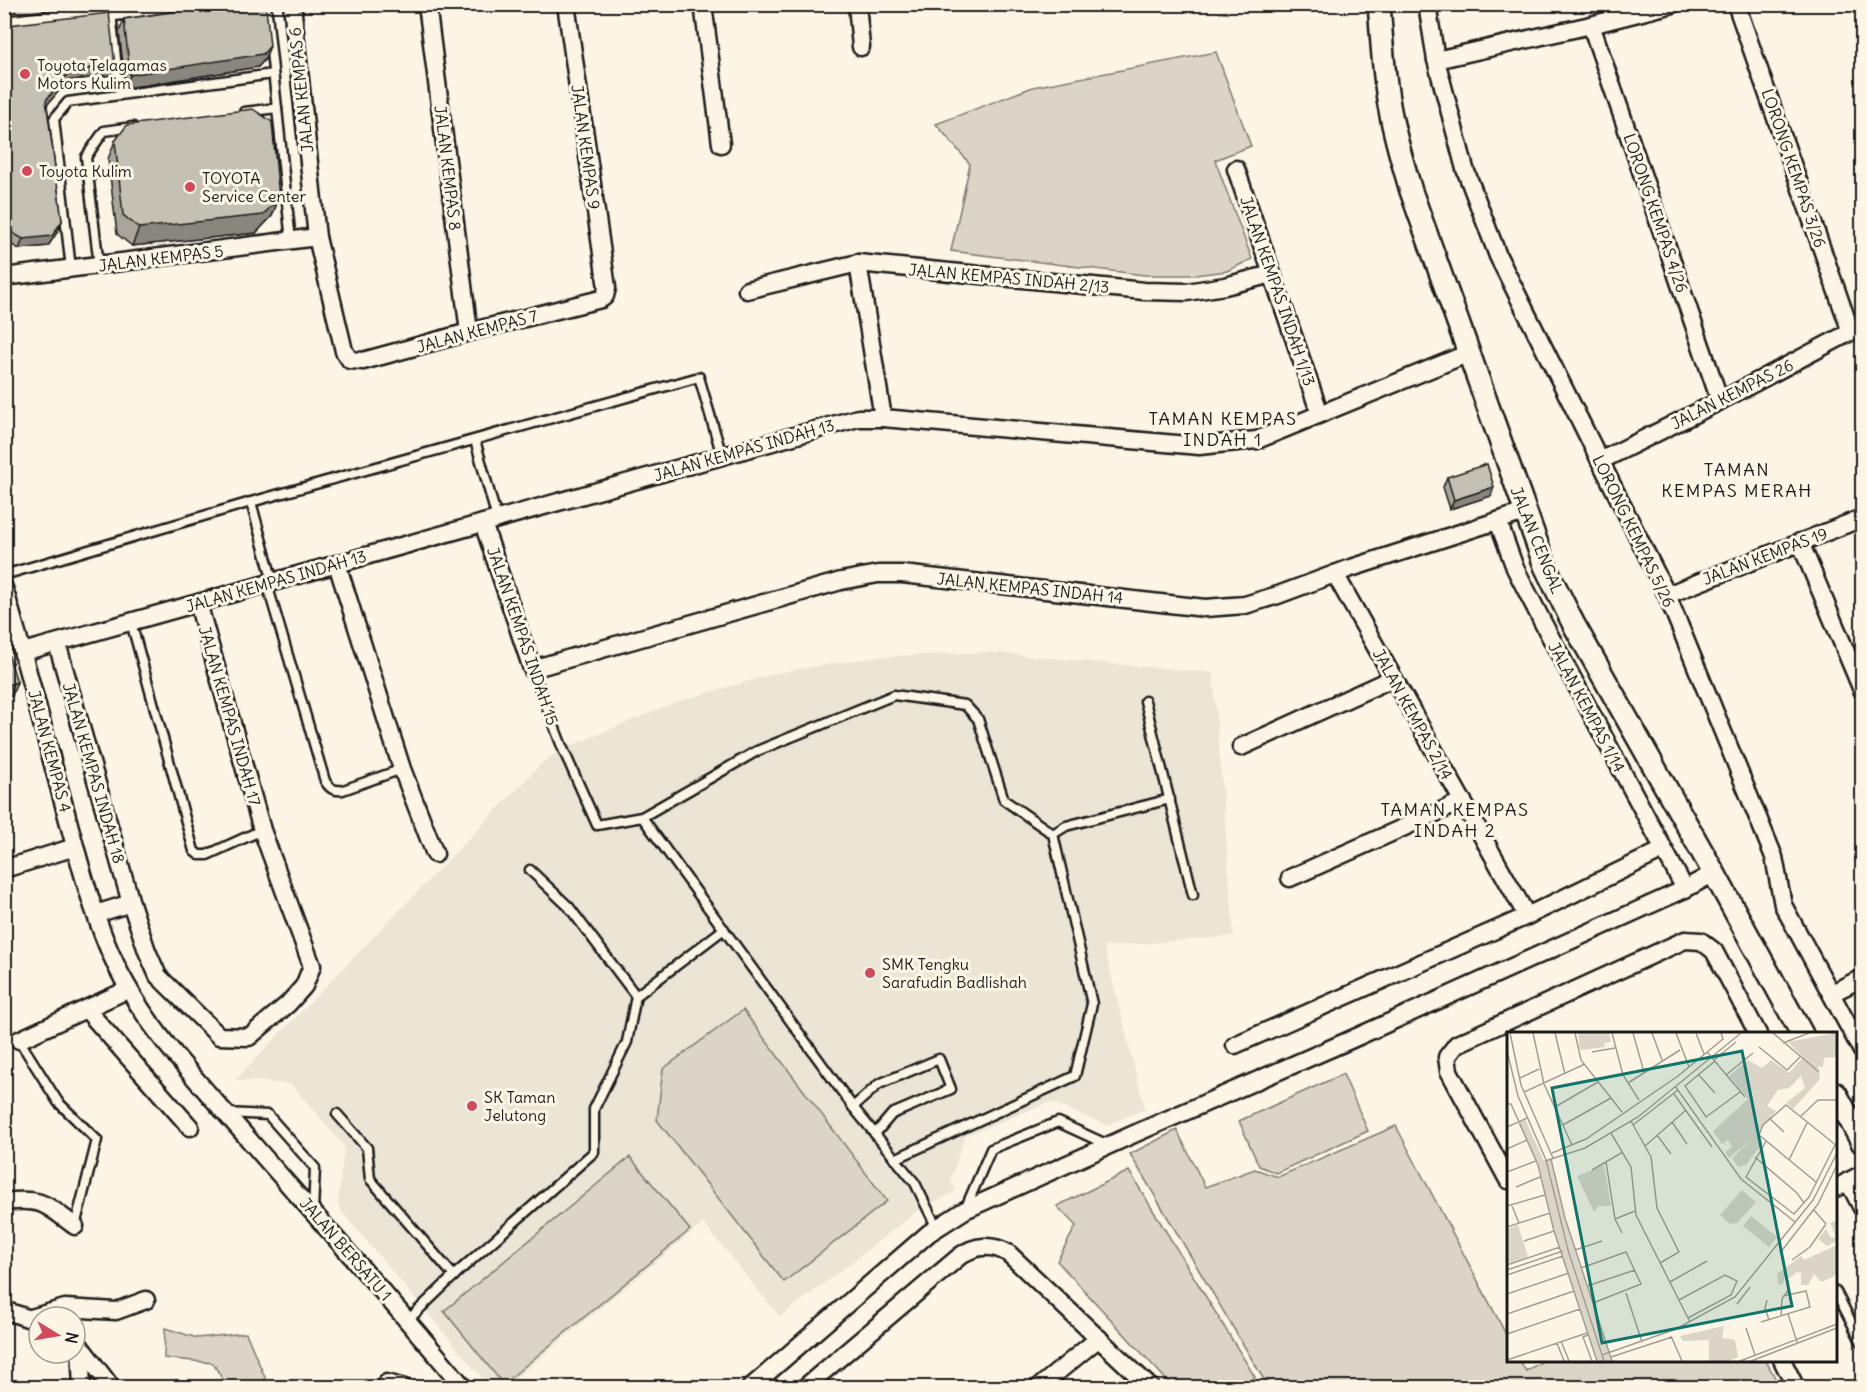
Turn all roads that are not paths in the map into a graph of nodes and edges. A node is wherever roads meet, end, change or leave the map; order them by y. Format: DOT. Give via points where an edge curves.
graph roads {
  1 [pos="182,4"];
  2 [pos="266,4"];
  3 [pos="292,4"];
  4 [pos="427,4"];
  5 [pos="566,4"];
  6 [pos="703,4"];
  7 [pos="857,4"];
  8 [pos="1379,4"];
  9 [pos="1427,4"];
  10 [pos="1673,4"];
  11 [pos="1736,4"];
  12 [pos="111,13"];
  13 [pos="4,25"];
  14 [pos="1592,25"];
  15 [pos="861,47"];
  16 [pos="1436,60"];
  17 [pos="273,74"];
  18 [pos="120,95"];
  19 [pos="277,108"];
  20 [pos="231,114"];
  21 [pos="138,127"];
  22 [pos="721,144"];
  23 [pos="1236,169"];
  24 [pos="317,237"];
  25 [pos="291,241"];
  26 [pos="858,263"];
  27 [pos="99,266"];
  28 [pos="71,269"];
  29 [pos="1272,274"];
  30 [pos="4,277"];
  31 [pos="607,288"];
  32 [pos="747,290"];
  33 [pos="1857,329"];
  34 [pos="469,332"];
  35 [pos="344,351"];
  36 [pos="1469,353"];
  37 [pos="1720,401"];
  38 [pos="1320,414"];
  39 [pos="883,418"];
  40 [pos="475,440"];
  41 [pos="722,456"];
  42 [pos="1600,461"];
  43 [pos="251,502"];
  44 [pos="1525,512"];
  45 [pos="1863,518"];
  46 [pos="490,521"];
  47 [pos="1498,521"];
  48 [pos="1800,542"];
  49 [pos="337,564"];
  50 [pos="4,574"];
  51 [pos="1335,574"];
  52 [pos="270,583"];
  53 [pos="4,588"];
  54 [pos="1667,595"];
  55 [pos="198,603"];
  56 [pos="131,622"];
  57 [pos="57,643"];
  58 [pos="23,652"];
  59 [pos="1858,668"];
  60 [pos="532,669"];
  61 [pos="1393,678"];
  62 [pos="1863,690"];
  63 [pos="1145,701"];
  64 [pos="1241,747"];
  65 [pos="402,769"];
  66 [pos="1170,799"];
  67 [pos="1463,801"];
  68 [pos="642,817"];
  69 [pos="262,830"];
  70 [pos="1053,834"];
  71 [pos="75,847"];
  72 [pos="1663,850"];
  73 [pos="435,854"];
  74 [pos="4,869"];
  75 [pos="530,870"];
  76 [pos="1714,873"];
  77 [pos="1290,878"];
  78 [pos="1685,889"];
  79 [pos="1193,895"];
  80 [pos="130,903"];
  81 [pos="96,914"];
  82 [pos="1527,916"];
  83 [pos="724,929"];
  84 [pos="1863,978"];
  85 [pos="129,989"];
  86 [pos="1832,993"];
  87 [pos="636,996"];
  88 [pos="86,1009"];
  89 [pos="1757,1032"];
  90 [pos="1801,1032"];
  91 [pos="19,1040"];
  92 [pos="1235,1045"];
  93 [pos="1863,1051"];
  94 [pos="1837,1096"];
  95 [pos="853,1107"];
  96 [pos="226,1113"];
  97 [pos="337,1114"];
  98 [pos="190,1126"];
  99 [pos="875,1134"];
  100 [pos="1863,1143"];
  101 [pos="1109,1145"];
  102 [pos="895,1158"];
  103 [pos="1507,1176"];
  104 [pos="1844,1181"];
  105 [pos="4,1202"];
  106 [pos="1863,1208"];
  107 [pos="965,1210"];
  108 [pos="313,1212"];
  109 [pos="75,1226"];
  110 [pos="937,1228"];
  111 [pos="454,1276"];
  112 [pos="1837,1294"];
  113 [pos="146,1300"];
  114 [pos="87,1309"];
  115 [pos="4,1310"];
  116 [pos="27,1317"];
  117 [pos="408,1320"];
  118 [pos="1099,1338"];
  119 [pos="1863,1342"];
  120 [pos="87,1356"];
  121 [pos="1783,1362"];
  122 [pos="80,1365"];
  123 [pos="387,1383"];
  124 [pos="759,1385"];
  125 [pos="82,1388"];
  126 [pos="112,1388"];
  127 [pos="405,1388"];
  128 [pos="464,1388"];
  129 [pos="804,1388"];
  130 [pos="1038,1388"];
  131 [pos="1151,1388"];
  132 [pos="1796,1388"];
  1 -- 12 [label="street"];
  2 -- 17 [label="lane"];
  3 -- 24 [label="street, JALAN KEMPAS 6"];
  4 -- 34 [label="street, JALAN KEMPAS 8"];
  5 -- 31 [label="street, JALAN KEMPAS 9"];
  6 -- 22 [label="street"];
  7 -- 15 [label="street"];
  8 -- 36 [label="street, JALAN CENGAL" via="1385,81 1397,145"];
  9 -- 16 [label="street, LORONG KEMPAS 5/26"];
  10 -- 14 [label="street"];
  11 -- 33 [label="street, LORONG KEMPAS 3/26"];
  12 -- 13 [label="street"];
  12 -- 18 [label="lane"];
  14 -- 16 [label="street"];
  14 -- 37 [label="street, LORONG KEMPAS 4/26"];
  16 -- 42 [label="street, LORONG KEMPAS 5/26" via="1465,169 1498,256"];
  17 -- 18 [label="lane"];
  17 -- 19 [label="lane"];
  18 -- 28 [label="lane" via="68,102 54,119"];
  19 -- 20 [label="lane"];
  19 -- 25 [label="lane"];
  21 -- 27 [label="lane" via="104,131 86,157"];
  23 -- 29 [label="street, JALAN KEMPAS INDAH 1/13"];
  24 -- 25 [label="street, JALAN KEMPAS 5"];
  24 -- 35 [label="street, JALAN KEMPAS 6"];
  25 -- 27 [label="street, JALAN KEMPAS 5"];
  26 -- 29 [label="street, JALAN KEMPAS INDAH 2/13" via="1144,291 1187,292"];
  26 -- 32 [label="street, JALAN KEMPAS INDAH 2/13"];
  26 -- 39 [label="street"];
  27 -- 28 [label="street, JALAN KEMPAS 5"];
  28 -- 30 [label="street, JALAN KEMPAS 5"];
  29 -- 38 [label="street, JALAN KEMPAS INDAH 1/13"];
  31 -- 34 [label="street, JALAN KEMPAS 7" via="601,299"];
  33 -- 37 [label="street, JALAN KEMPAS 26"];
  34 -- 35 [label="street, JALAN KEMPAS 7" via="363,361 350,360"];
  36 -- 38 [label="street, JALAN KEMPAS INDAH 13"];
  36 -- 44 [label="street, JALAN CENGAL"];
  37 -- 42 [label="street, JALAN KEMPAS 26"];
  38 -- 39 [label="street, JALAN KEMPAS INDAH 13" via="1257,440 1199,446"];
  39 -- 41 [label="street, JALAN KEMPAS INDAH 13" via="858,418"];
  40 -- 41 [label="lane" via="699,377"];
  40 -- 43 [label="lane"];
  40 -- 46 [label="lane"];
  41 -- 46 [label="street, JALAN KEMPAS INDAH 13"];
  42 -- 54 [label="street, LORONG KEMPAS 5/26"];
  43 -- 50 [label="lane"];
  43 -- 52 [label="lane"];
  44 -- 47 [label="street, JALAN KEMPAS INDAH 14"];
  44 -- 76 [label="street, JALAN CENGAL" via="1545,566 1573,623"];
  45 -- 48 [label="street, JALAN KEMPAS 19"];
  46 -- 49 [label="street, JALAN KEMPAS INDAH 13"];
  46 -- 60 [label="street, JALAN KEMPAS INDAH 15"];
  47 -- 51 [label="street, JALAN KEMPAS INDAH 14"];
  47 -- 72 [label="street, JALAN KEMPAS 1/14" via="1538,614"];
  48 -- 54 [label="street, JALAN KEMPAS 19"];
  48 -- 59 [label="street"];
  49 -- 52 [label="street, JALAN KEMPAS INDAH 13"];
  49 -- 65 [label="street"];
  51 -- 60 [label="street, JALAN KEMPAS INDAH 14" via="1245,605 1205,608 878,574 841,581"];
  51 -- 61 [label="street, JALAN KEMPAS 2/14"];
  52 -- 55 [label="street, JALAN KEMPAS INDAH 13"];
  52 -- 65 [label="lane" via="329,788 343,790"];
  53 -- 58 [label="street, JALAN KEMPAS 4"];
  54 -- 86 [label="street, LORONG KEMPAS 5/26" via="1774,857 1783,905"];
  55 -- 56 [label="street, JALAN KEMPAS INDAH 13"];
  55 -- 69 [label="street, JALAN KEMPAS INDAH 17"];
  56 -- 57 [label="street, JALAN KEMPAS INDAH 13"];
  56 -- 69 [label="lane" via="194,851 207,855"];
  57 -- 58 [label="street, JALAN KEMPAS INDAH 13"];
  57 -- 80 [label="street, JALAN KEMPAS INDAH 18"];
  58 -- 71 [label="street, JALAN KEMPAS 4"];
  59 -- 62 [label="street"];
  60 -- 68 [label="lane, JALAN KEMPAS INDAH 15" via="597,825"];
  61 -- 64 [label="street"];
  61 -- 67 [label="street, JALAN KEMPAS 2/14"];
  63 -- 66 [label="lane"];
  65 -- 73 [label="street"];
  66 -- 70 [label="lane" via="1066,826"];
  66 -- 79 [label="lane"];
  67 -- 77 [label="street"];
  67 -- 82 [label="street, JALAN KEMPAS 2/14"];
  68 -- 70 [label="lane" via="757,751 894,695 965,705 978,719 1004,800"];
  68 -- 83 [label="lane"];
  69 -- 80 [label="street, JALAN KEMPAS INDAH 17" via="312,966 304,986 249,1037 219,1036 158,976"];
  70 -- 102 [label="lane" via="1092,1004 1075,1077"];
  71 -- 74 [label="street"];
  71 -- 81 [label="street, JALAN KEMPAS 4"];
  72 -- 78 [label="street, JALAN KEMPAS 1/14"];
  72 -- 82 [label="street"];
  75 -- 87 [label="lane" via="569,907"];
  76 -- 78 [label="street"];
  76 -- 90 [label="street, JALAN CENGAL"];
  78 -- 101 [label="street"];
  80 -- 81 [label="street"];
  81 -- 85 [label="street, JALAN KEMPAS 4"];
  82 -- 92 [label="street"];
  83 -- 87 [label="lane"];
  83 -- 95 [label="lane"];
  84 -- 86 [label="street"];
  85 -- 88 [label="street"];
  85 -- 96 [label="street, JALAN BERSATU 1" via="167,1046"];
  86 -- 93 [label="street, LORONG KEMPAS 5/26"];
  87 -- 111 [label="lane" via="627,1042 594,1109 594,1152"];
  88 -- 91 [label="street"];
  88 -- 98 [label="street"];
  89 -- 103 [label="street" via="1714,951 1701,942 1686,940 1457,1044 1448,1057 1449,1071"];
  91 -- 109 [label="lane" via="58,1102 97,1140"];
  94 -- 100 [label="street"];
  95 -- 99 [label="lane"];
  95 -- 99 [label="lane" via="879,1084 939,1059 951,1089 892,1114"];
  96 -- 108 [label="street, JALAN BERSATU 1"];
  96 -- 108 [label="lane" via="268,1115 315,1168"];
  97 -- 111 [label="lane" via="367,1148 370,1179"];
  99 -- 102 [label="lane"];
  101 -- 107 [label="street"];
  101 -- 107 [label="lane" via="1058,1122 991,1149"];
  102 -- 110 [label="lane" via="915,1183"];
  104 -- 106 [label="street"];
  105 -- 109 [label="street" via="41,1202"];
  107 -- 110 [label="street"];
  108 -- 117 [label="street, JALAN BERSATU 1"];
  110 -- 124 [label="street"];
  111 -- 117 [label="lane"];
  112 -- 119 [label="lane"];
  113 -- 114 [label="street" via="116,1311"];
  115 -- 116 [label="street"];
  117 -- 128 [label="street, JALAN BERSATU 1"];
  118 -- 129 [label="street" via="1008,1253 1000,1248 976,1248 960,1256"];
  118 -- 130 [label="street"];
  118 -- 131 [label="street"];
  120 -- 126 [label="street"];
  121 -- 132 [label="street"];
  122 -- 125 [label="street"];
  123 -- 127 [label="street"];
}
